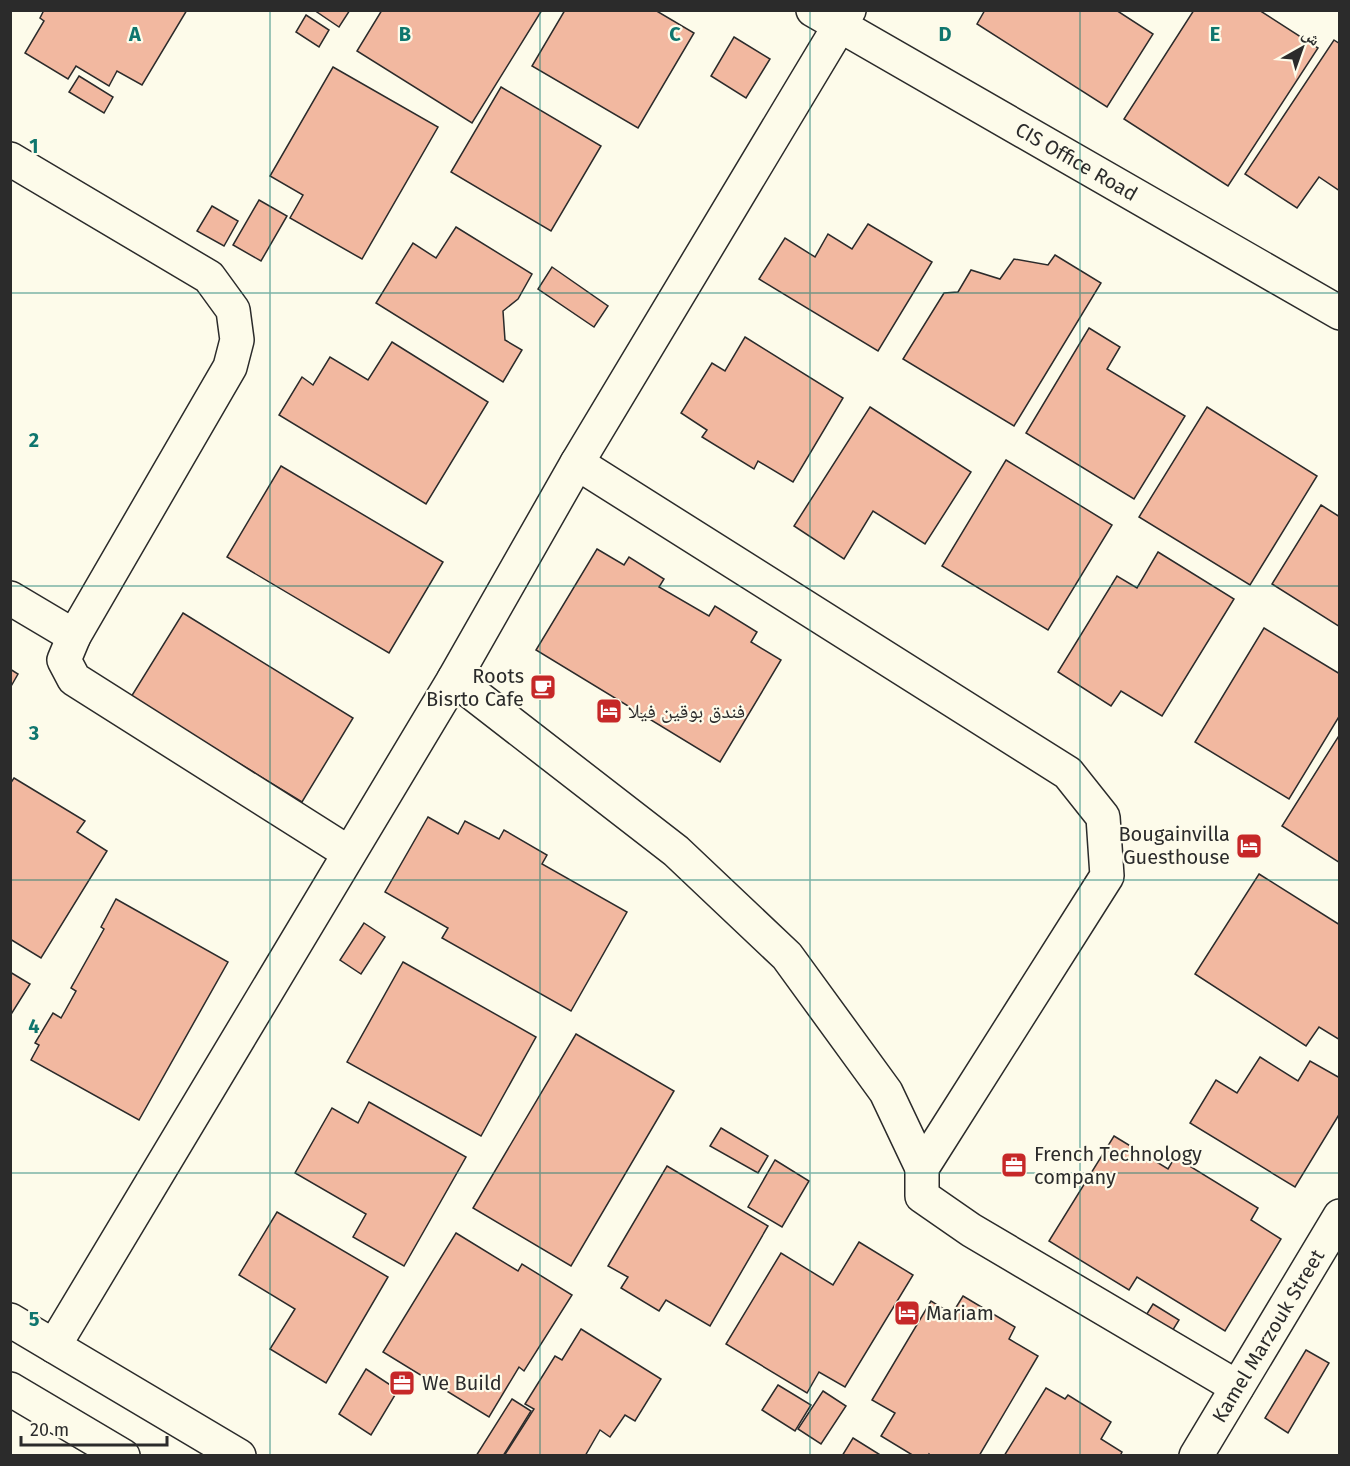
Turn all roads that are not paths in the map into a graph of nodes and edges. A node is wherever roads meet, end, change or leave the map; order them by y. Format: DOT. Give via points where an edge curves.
graph roads {
  1 [pos="834,16"];
  2 [pos="10,159"];
  3 [pos="1340,313"];
  4 [pos="577,463"];
  5 [pos="10,598"];
  6 [pos="74,636"];
  7 [pos="454,679"];
  8 [pos="349,853"];
  9 [pos="922,1168"];
  10 [pos="1340,1216"];
  11 [pos="10,1320"];
  12 [pos="54,1346"];
  13 [pos="1237,1387"];
  14 [pos="10,1389"];
  15 [pos="123,1455"];
  16 [pos="239,1455"];
  17 [pos="1196,1455"];
  1 -- 3 [label="street, CIS Office Road"];
  1 -- 4 [label="street"];
  2 -- 6 [label="street" via="209,277 233,310 237,340 230,368"];
  4 -- 7 [label="street"];
  4 -- 9 [label="street" via="1068,773 1103,817 1107,876"];
  5 -- 6 [label="street"];
  6 -- 8 [label="street" via="64,660 74,679"];
  7 -- 8 [label="street"];
  7 -- 9 [label="street" via="676,851 787,956 886,1092"];
  8 -- 12 [label="street"];
  9 -- 13 [label="street" via="922,1196 971,1230"];
  10 -- 13 [label="street, Kamel Marzouk Street"];
  11 -- 12 [label="street"];
  12 -- 16 [label="street"];
  13 -- 17 [label="street, Kamel Marzouk Street"];
  14 -- 15 [label="street"];
}
